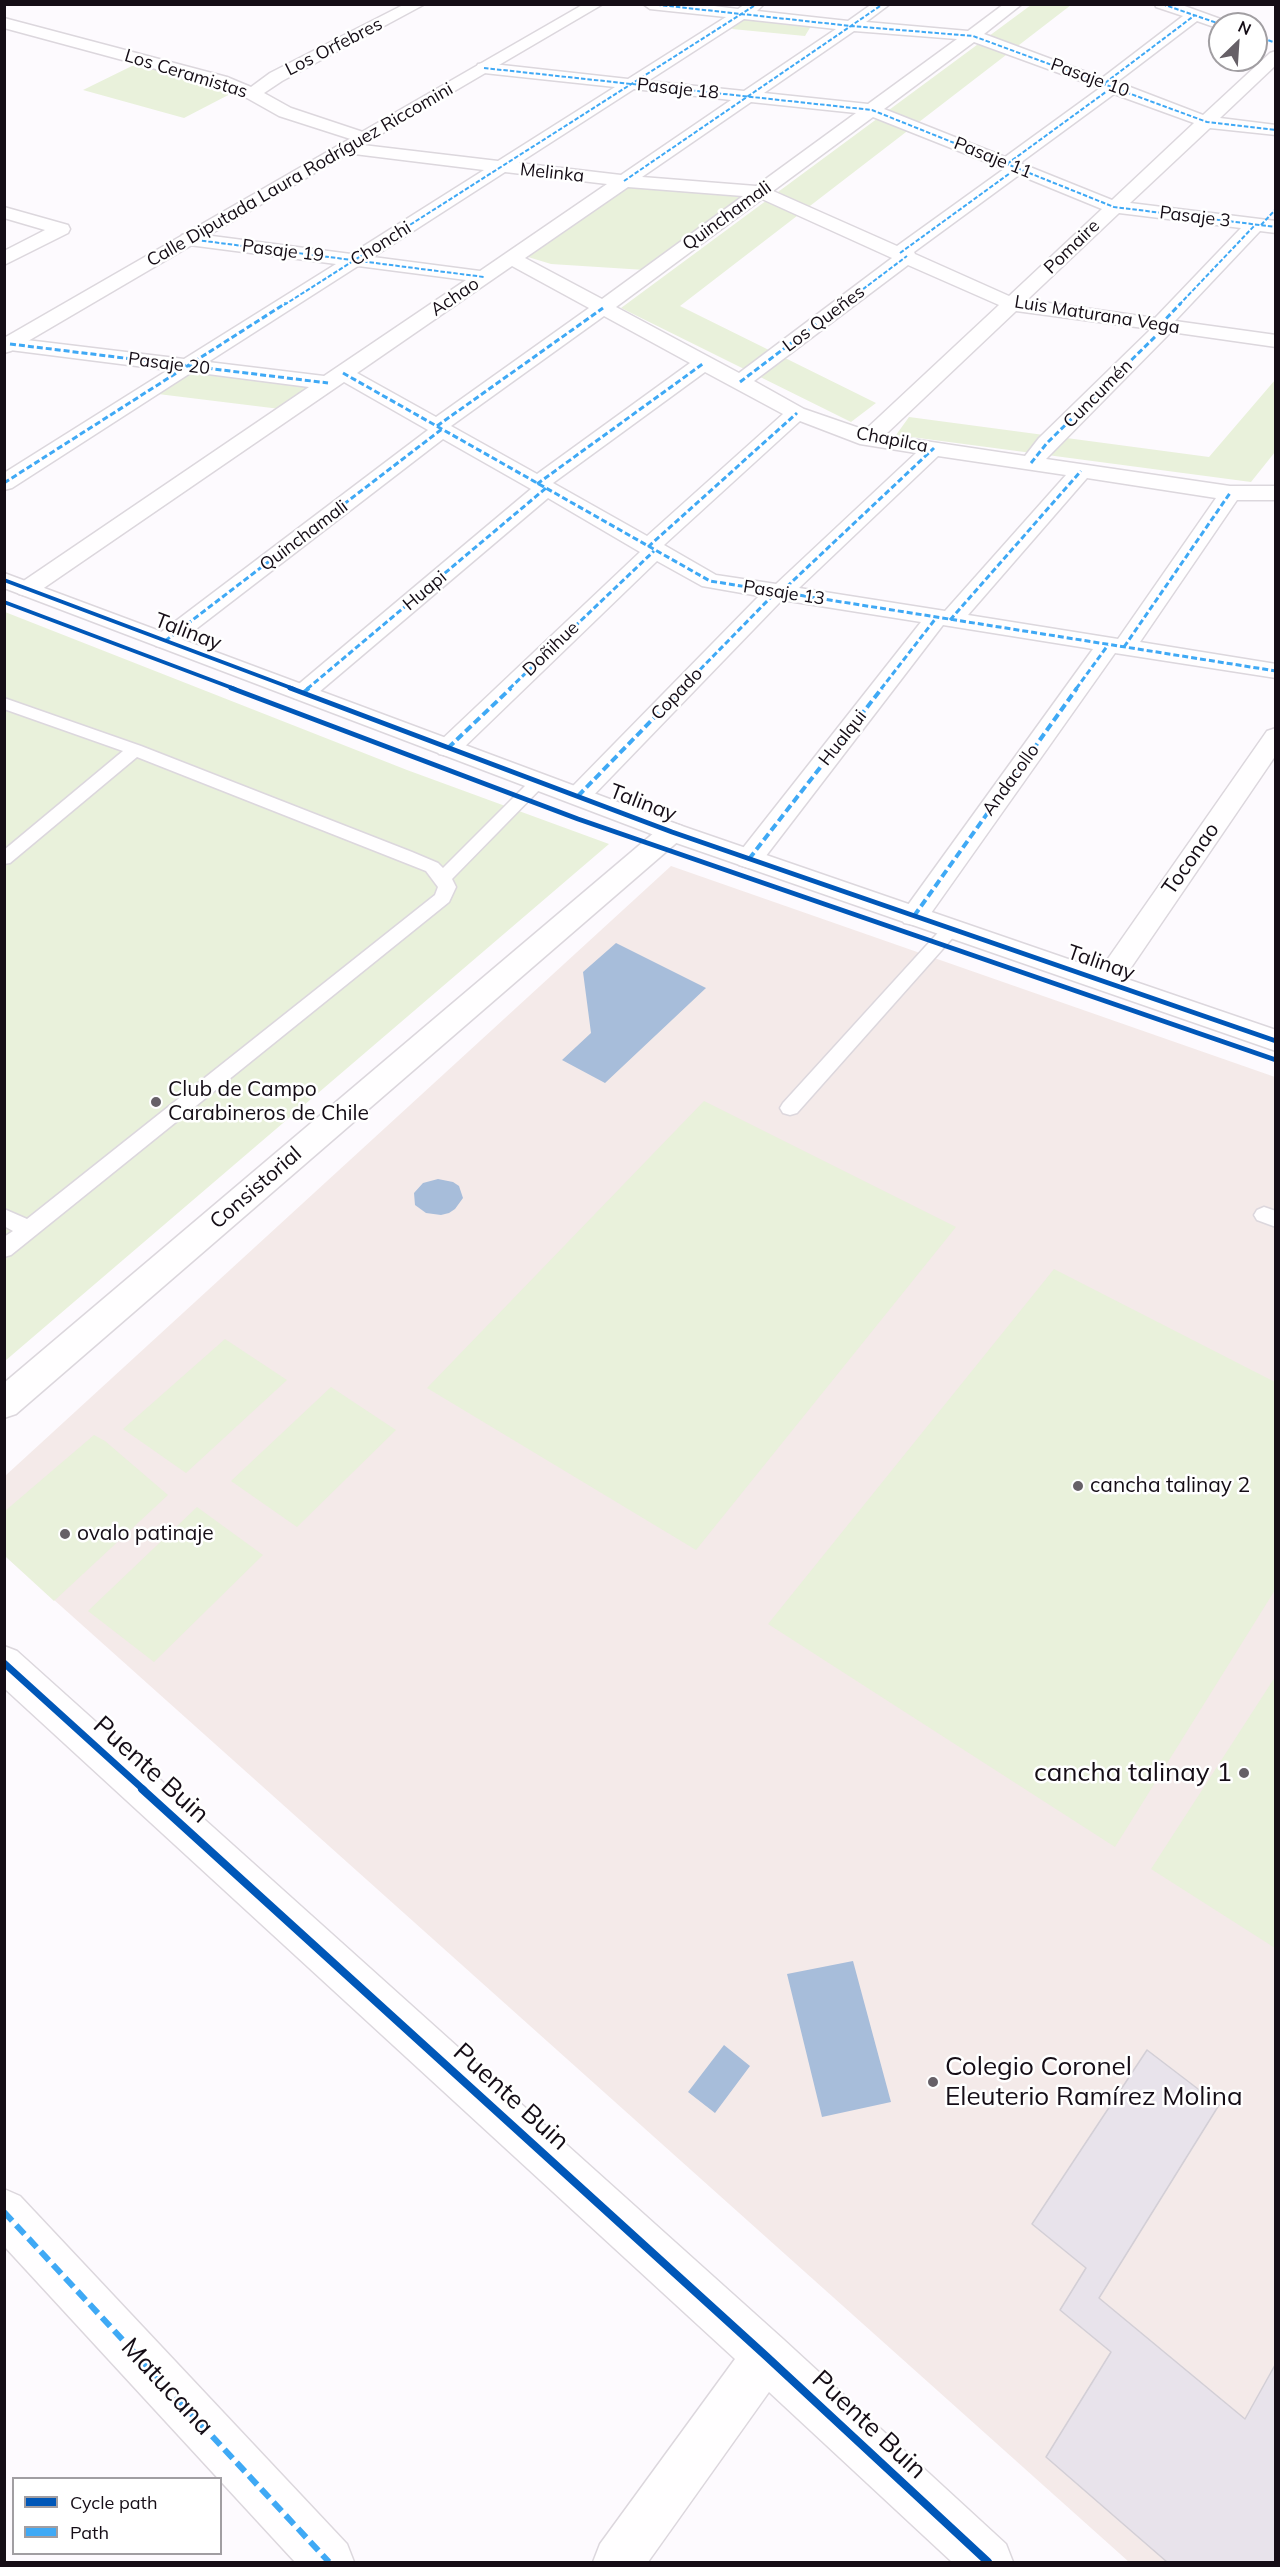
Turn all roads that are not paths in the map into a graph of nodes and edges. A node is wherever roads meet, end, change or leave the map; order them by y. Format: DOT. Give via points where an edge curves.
graph roads {
  1 [pos="418,4"];
  2 [pos="596,4"];
  3 [pos="650,4"];
  4 [pos="758,4"];
  5 [pos="883,4"];
  6 [pos="1015,4"];
  7 [pos="1162,4"];
  8 [pos="1194,11"];
  9 [pos="741,15"];
  10 [pos="1208,18"];
  11 [pos="4,23"];
  12 [pos="851,26"];
  13 [pos="973,36"];
  14 [pos="1275,56"];
  15 [pos="484,68"];
  16 [pos="633,84"];
  17 [pos="1109,85"];
  18 [pos="253,94"];
  19 [pos="749,97"];
  20 [pos="872,110"];
  21 [pos="1207,122"];
  22 [pos="1275,130"];
  23 [pos="363,138"];
  24 [pos="346,148"];
  25 [pos="1012,166"];
  26 [pos="502,167"];
  27 [pos="624,181"];
  28 [pos="760,192"];
  29 [pos="1114,207"];
  30 [pos="1275,208"];
  31 [pos="4,212"];
  32 [pos="1264,226"];
  33 [pos="189,239"];
  34 [pos="904,255"];
  35 [pos="511,258"];
  36 [pos="4,259"];
  37 [pos="356,260"];
  38 [pos="484,277"];
  39 [pos="1012,304"];
  40 [pos="603,308"];
  41 [pos="1163,326"];
  42 [pos="1275,341"];
  43 [pos="7,345"];
  44 [pos="704,363"];
  45 [pos="188,367"];
  46 [pos="336,378"];
  47 [pos="740,382"];
  48 [pos="797,412"];
  49 [pos="440,428"];
  50 [pos="868,439"];
  51 [pos="934,448"];
  52 [pos="1031,463"];
  53 [pos="1082,471"];
  54 [pos="4,483"];
  55 [pos="542,486"];
  56 [pos="1230,493"];
  57 [pos="1275,493"];
  58 [pos="651,549"];
  59 [pos="16,584"];
  60 [pos="778,592"];
  61 [pos="943,619"];
  62 [pos="165,641"];
  63 [pos="1116,646"];
  64 [pos="1275,671"];
  65 [pos="303,693"];
  66 [pos="4,703"];
  67 [pos="1275,736"];
  68 [pos="448,748"];
  69 [pos="135,750"];
  70 [pos="538,782"];
  71 [pos="578,796"];
  72 [pos="672,832"];
  73 [pos="4,859"];
  74 [pos="749,859"];
  75 [pos="443,878"];
  76 [pos="914,916"];
  77 [pos="951,929"];
  78 [pos="1106,982"];
  79 [pos="1275,1041"];
  80 [pos="790,1108"];
  81 [pos="4,1217"];
  82 [pos="28,1229"];
  83 [pos="4,1249"];
  84 [pos="4,1404"];
  85 [pos="4,1663"];
  86 [pos="4,2212"];
  87 [pos="766,2356"];
  88 [pos="328,2562"];
  89 [pos="618,2562"];
  90 [pos="988,2562"];
  1 -- 18 [label="street, Los Orfebres" via="276,77"];
  2 -- 15 [label="street, Calle Diputada Laura Rodríguez Riccomini"];
  3 -- 9 [label="street, Pasaje 10"];
  4 -- 9 [label="street, Chonchi"];
  5 -- 12 [label="street, Achao"];
  6 -- 13 [label="street, Quinchamali"];
  7 -- 8 [label="street"];
  8 -- 10 [label="street"];
  8 -- 17 [label="street, Los Queñes"];
  9 -- 12 [label="street, Pasaje 10"];
  9 -- 16 [label="street, Chonchi"];
  11 -- 18 [label="street, Los Ceramistas" via="221,81"];
  12 -- 13 [label="street, Pasaje 10"];
  12 -- 19 [label="street, Achao"];
  13 -- 17 [label="street, Pasaje 10"];
  13 -- 20 [label="street, Quinchamali"];
  14 -- 21 [label="street, Pomaire"];
  15 -- 16 [label="street, Pasaje 18"];
  15 -- 23 [label="street, Calle Diputada Laura Rodríguez Riccomini"];
  16 -- 19 [label="street, Pasaje 18"];
  16 -- 26 [label="street, Chonchi"];
  17 -- 21 [label="street, Pasaje 10"];
  17 -- 25 [label="street, Los Queñes"];
  18 -- 23 [label="street, Los Ceramistas" via="285,112"];
  19 -- 20 [label="street, Pasaje 18"];
  19 -- 27 [label="street, Achao"];
  20 -- 25 [label="street, Pasaje 11"];
  20 -- 28 [label="street, Quinchamali"];
  21 -- 22 [label="street, Pasaje 10"];
  21 -- 29 [label="street, Pomaire"];
  23 -- 24 [label="street, Calle Diputada Laura Rodríguez Riccomini"];
  24 -- 26 [label="street, Melinka"];
  24 -- 33 [label="street, Calle Diputada Laura Rodríguez Riccomini"];
  25 -- 29 [label="street, Pasaje 11"];
  25 -- 34 [label="street, Los Queñes"];
  26 -- 27 [label="street, Melinka"];
  26 -- 37 [label="street, Chonchi"];
  27 -- 28 [label="street, Melinka"];
  27 -- 35 [label="street, Achao"];
  28 -- 34 [label="street, Luis Maturana Vega"];
  28 -- 40 [label="street, Quinchamali"];
  29 -- 32 [label="street, Pasaje 3"];
  29 -- 39 [label="street, Pomaire"];
  30 -- 32 [label="street, Cuncumén"];
  31 -- 36 [label="street" via="61,229"];
  32 -- 41 [label="street, Cuncumén"];
  33 -- 37 [label="street, Pasaje 19"];
  33 -- 43 [label="street, Calle Diputada Laura Rodríguez Riccomini"];
  34 -- 39 [label="street, Luis Maturana Vega"];
  34 -- 47 [label="street, Los Queñes"];
  35 -- 38 [label="street, Achao"];
  35 -- 40 [label="street, Chapilca"];
  37 -- 38 [label="street, Pasaje 19"];
  37 -- 45 [label="street, Chonchi"];
  38 -- 46 [label="street, Achao"];
  39 -- 41 [label="street, Luis Maturana Vega"];
  39 -- 50 [label="street, Pomaire"];
  40 -- 44 [label="street, Chapilca"];
  40 -- 49 [label="street, Quinchamali"];
  41 -- 42 [label="street, Luis Maturana Vega"];
  41 -- 52 [label="street, Cuncumén"];
  43 -- 45 [label="street, Pasaje 20"];
  44 -- 47 [label="street, Chapilca"];
  44 -- 55 [label="street, Huapi"];
  45 -- 46 [label="street, Pasaje 20"];
  45 -- 54 [label="street, Chonchi"];
  46 -- 49 [label="street, Pasaje 13"];
  46 -- 59 [label="street, Achao"];
  47 -- 48 [label="street, Chapilca"];
  48 -- 50 [label="street, Chapilca"];
  48 -- 58 [label="street, Doñihue"];
  49 -- 55 [label="street, Pasaje 13"];
  49 -- 62 [label="street, Quinchamali"];
  50 -- 51 [label="street, Chapilca"];
  51 -- 52 [label="street, Chapilca"];
  51 -- 60 [label="street, Copado"];
  52 -- 53 [label="street, Chapilca"];
  53 -- 56 [label="street, Chapilca"];
  53 -- 61 [label="street, Hualqui"];
  55 -- 58 [label="street, Pasaje 13"];
  55 -- 65 [label="street, Huapi"];
  56 -- 57 [label="street, Chapilca"];
  56 -- 63 [label="street, Andacollo"];
  58 -- 60 [label="street, Pasaje 13" via="710,581"];
  58 -- 68 [label="street, Doñihue"];
  59 -- 62 [label="street, Talinay"];
  60 -- 61 [label="street, Pasaje 13"];
  60 -- 71 [label="street, Copado"];
  61 -- 63 [label="street, Pasaje 13"];
  61 -- 74 [label="street, Hualqui"];
  62 -- 65 [label="street, Talinay"];
  63 -- 64 [label="street, Pasaje 13"];
  63 -- 76 [label="street, Andacollo"];
  65 -- 68 [label="street, Talinay"];
  66 -- 69 [label="lane"];
  67 -- 78 [label="street, Toconao"];
  68 -- 70 [label="street, Talinay"];
  69 -- 73 [label="lane"];
  69 -- 75 [label="lane" via="406,856 432,867"];
  70 -- 71 [label="street, Talinay"];
  70 -- 75 [label="lane"];
  71 -- 72 [label="street, Talinay"];
  72 -- 74 [label="street, Talinay"];
  72 -- 84 [label="street, Consistorial"];
  74 -- 76 [label="street, Talinay"];
  75 -- 82 [label="lane" via="447,888 443,898"];
  76 -- 77 [label="street, Talinay"];
  77 -- 78 [label="street, Talinay"];
  77 -- 80 [label="lane"];
  78 -- 79 [label="street, Talinay"];
  81 -- 82 [label="lane"];
  82 -- 83 [label="lane"];
  85 -- 87 [label="street, Puente Buin"];
  86 -- 88 [label="street, Matucana"];
  87 -- 89 [label="street"];
  87 -- 90 [label="street, Puente Buin"];
}
